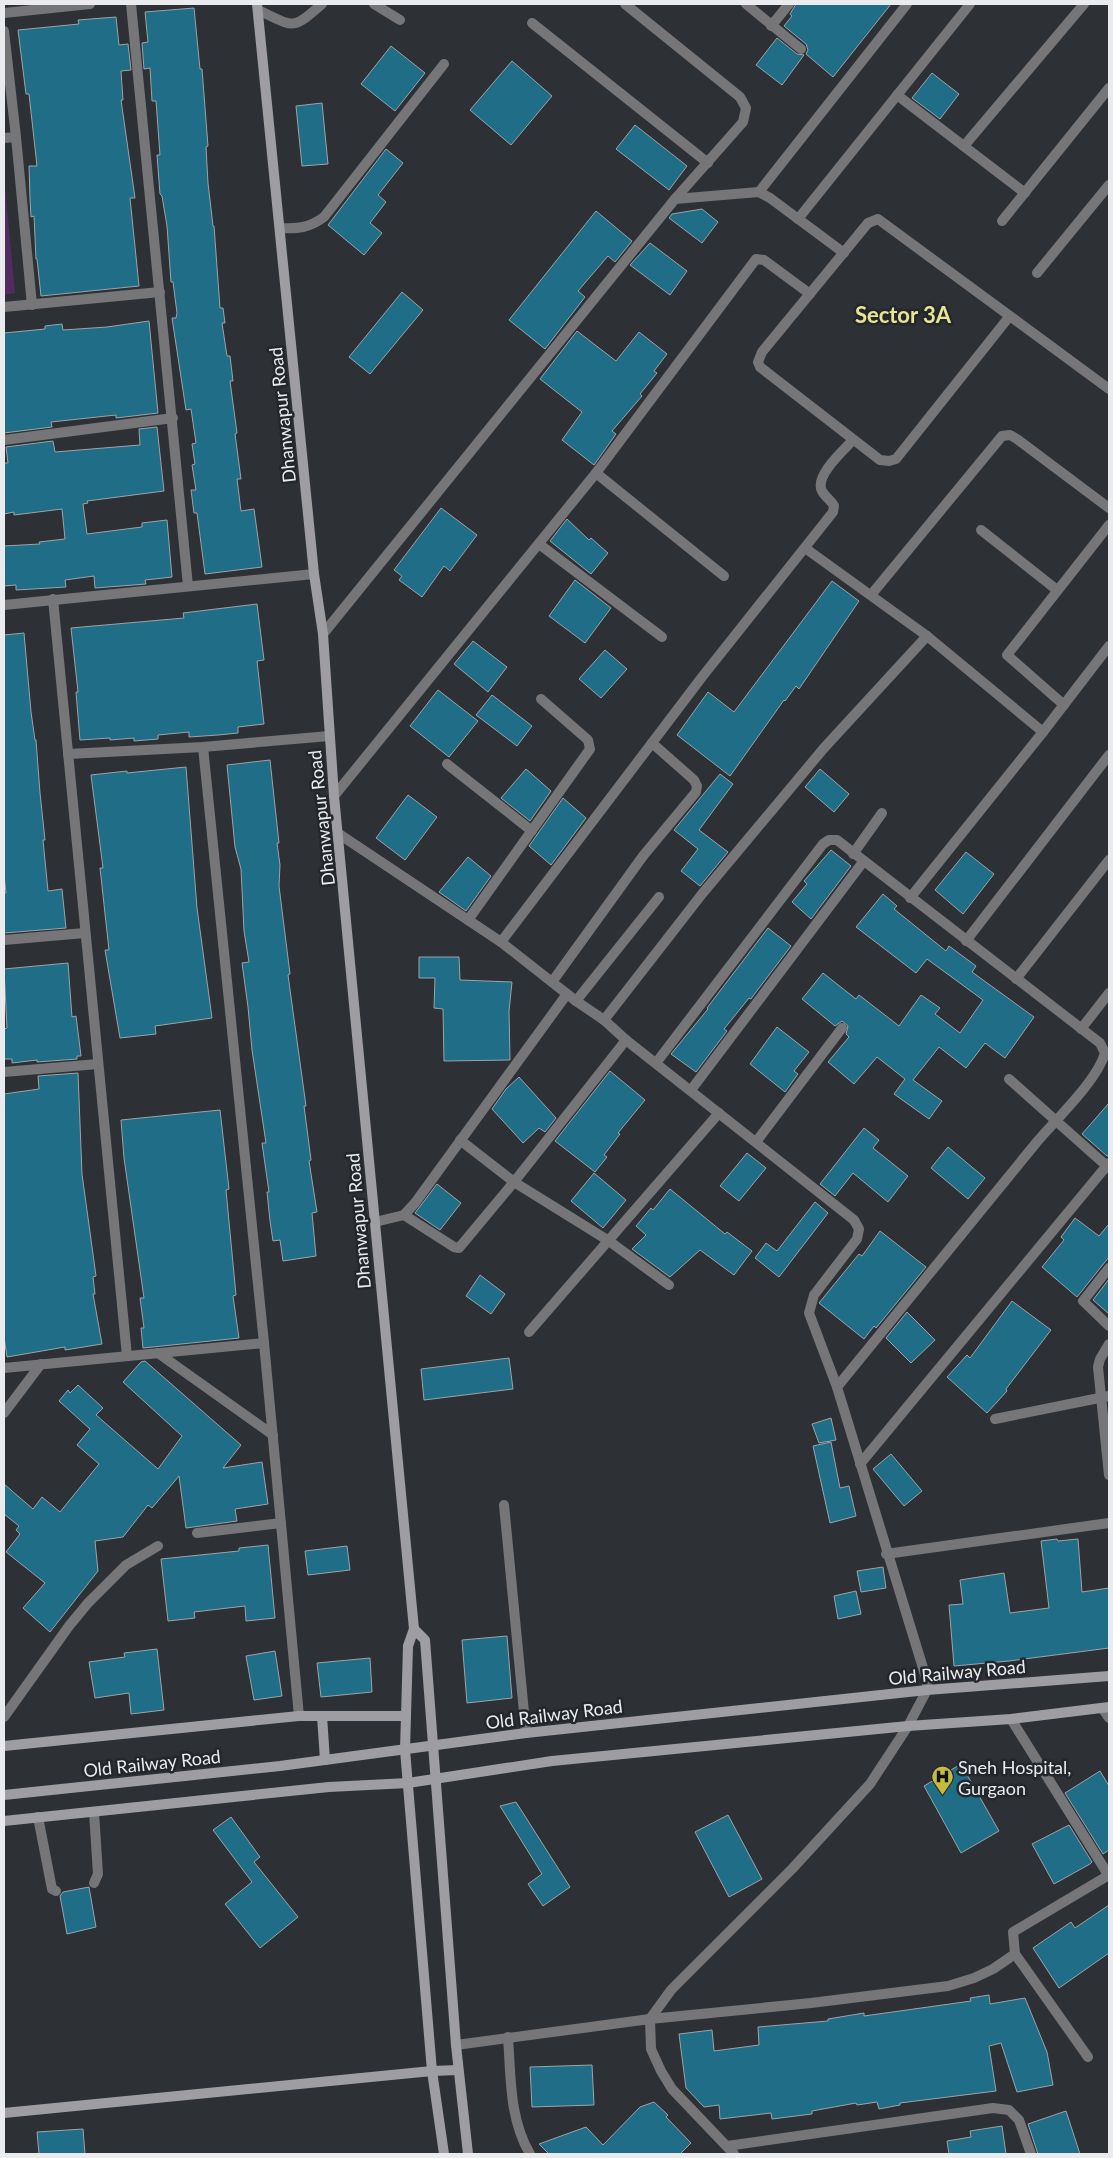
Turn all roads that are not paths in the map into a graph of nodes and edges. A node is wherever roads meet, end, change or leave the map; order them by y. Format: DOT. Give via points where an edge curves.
graph roads {
  1 [pos="90,4"];
  2 [pos="131,4"];
  3 [pos="322,4"];
  4 [pos="374,4"];
  5 [pos="625,4"];
  6 [pos="746,4"];
  7 [pos="790,4"];
  8 [pos="907,4"];
  9 [pos="970,4"];
  10 [pos="1084,4"];
  11 [pos="258,7"];
  12 [pos="4,13"];
  13 [pos="400,20"];
  14 [pos="532,23"];
  15 [pos="771,26"];
  16 [pos="4,31"];
  17 [pos="801,49"];
  18 [pos="444,64"];
  19 [pos="1109,88"];
  20 [pos="897,95"];
  21 [pos="16,137"];
  22 [pos="4,138"];
  23 [pos="964,146"];
  24 [pos="708,162"];
  25 [pos="1109,185"];
  26 [pos="758,192"];
  27 [pos="1025,193"];
  28 [pos="675,199"];
  29 [pos="798,219"];
  30 [pos="1002,221"];
  31 [pos="280,228"];
  32 [pos="844,253"];
  33 [pos="1037,274"];
  34 [pos="160,292"];
  35 [pos="810,294"];
  36 [pos="32,305"];
  37 [pos="4,308"];
  38 [pos="1009,317"];
  39 [pos="1109,389"];
  40 [pos="173,418"];
  41 [pos="4,440"];
  42 [pos="853,440"];
  43 [pos="596,473"];
  44 [pos="1109,508"];
  45 [pos="1109,525"];
  46 [pos="981,530"];
  47 [pos="539,544"];
  48 [pos="805,548"];
  49 [pos="314,574"];
  50 [pos="724,576"];
  51 [pos="188,586"];
  52 [pos="1057,590"];
  53 [pos="871,595"];
  54 [pos="53,600"];
  55 [pos="4,605"];
  56 [pos="323,634"];
  57 [pos="927,636"];
  58 [pos="662,637"];
  59 [pos="1109,646"];
  60 [pos="541,699"];
  61 [pos="1064,705"];
  62 [pos="1043,732"];
  63 [pos="329,736"];
  64 [pos="652,744"];
  65 [pos="203,748"];
  66 [pos="68,754"];
  67 [pos="1109,755"];
  68 [pos="447,764"];
  69 [pos="334,796"];
  70 [pos="882,813"];
  71 [pos="532,831"];
  72 [pos="339,834"];
  73 [pos="853,854"];
  74 [pos="1109,860"];
  75 [pos="863,862"];
  76 [pos="659,898"];
  77 [pos="910,898"];
  78 [pos="468,920"];
  79 [pos="85,933"];
  80 [pos="4,940"];
  81 [pos="966,941"];
  82 [pos="501,942"];
  83 [pos="1016,979"];
  84 [pos="552,982"];
  85 [pos="1109,993"];
  86 [pos="567,994"];
  87 [pos="576,1001"];
  88 [pos="604,1020"];
  89 [pos="842,1028"];
  90 [pos="1081,1029"];
  91 [pos="626,1040"];
  92 [pos="656,1063"];
  93 [pos="98,1064"];
  94 [pos="4,1072"];
  95 [pos="1009,1079"];
  96 [pos="691,1090"];
  97 [pos="719,1113"];
  98 [pos="1055,1120"];
  99 [pos="460,1140"];
  100 [pos="756,1142"];
  101 [pos="1108,1166"];
  102 [pos="514,1182"];
  103 [pos="404,1215"];
  104 [pos="375,1222"];
  105 [pos="609,1241"];
  106 [pos="1109,1268"];
  107 [pos="669,1286"];
  108 [pos="1109,1326"];
  109 [pos="528,1332"];
  110 [pos="264,1343"];
  111 [pos="1109,1344"];
  112 [pos="158,1354"];
  113 [pos="127,1356"];
  114 [pos="41,1364"];
  115 [pos="4,1368"];
  116 [pos="837,1387"];
  117 [pos="1105,1396"];
  118 [pos="4,1413"];
  119 [pos="995,1419"];
  120 [pos="273,1435"];
  121 [pos="860,1464"];
  122 [pos="1109,1476"];
  123 [pos="504,1505"];
  124 [pos="281,1523"];
  125 [pos="1109,1523"];
  126 [pos="197,1532"];
  127 [pos="158,1546"];
  128 [pos="886,1554"];
  129 [pos="414,1629"];
  130 [pos="1109,1676"];
  131 [pos="927,1690"];
  132 [pos="1106,1708"];
  133 [pos="299,1716"];
  134 [pos="322,1716"];
  135 [pos="406,1716"];
  136 [pos="4,1717"];
  137 [pos="1109,1718"];
  138 [pos="1011,1719"];
  139 [pos="908,1726"];
  140 [pos="526,1733"];
  141 [pos="432,1744"];
  142 [pos="4,1746"];
  143 [pos="405,1750"];
  144 [pos="326,1760"];
  145 [pos="436,1780"];
  146 [pos="408,1783"];
  147 [pos="4,1795"];
  148 [pos="94,1812"];
  149 [pos="38,1817"];
  150 [pos="4,1821"];
  151 [pos="1109,1875"];
  152 [pos="94,1882"];
  153 [pos="56,1891"];
  154 [pos="1015,1954"];
  155 [pos="650,2018"];
  156 [pos="508,2037"];
  157 [pos="456,2045"];
  158 [pos="1088,2057"];
  159 [pos="458,2070"];
  160 [pos="432,2071"];
  161 [pos="4,2113"];
  162 [pos="730,2150"];
  163 [pos="444,2154"];
  164 [pos="468,2154"];
  165 [pos="530,2154"];
  166 [pos="1031,2154"];
  1 -- 12 [label="street"];
  2 -- 34 [label="street"];
  3 -- 11 [label="street" via="296,24 288,24"];
  4 -- 13 [label="street"];
  5 -- 24 [label="street" via="740,97 746,108 743,122"];
  6 -- 15 [label="street"];
  7 -- 15 [label="street"];
  8 -- 26 [label="street"];
  9 -- 20 [label="street"];
  10 -- 23 [label="street"];
  11 -- 31 [label="street, Dhanwapur Road"];
  14 -- 24 [label="street"];
  15 -- 17 [label="street"];
  16 -- 21 [label="street"];
  18 -- 31 [label="street" via="324,217 302,229"];
  19 -- 27 [label="street"];
  20 -- 23 [label="street"];
  20 -- 29 [label="street"];
  21 -- 22 [label="street"];
  21 -- 36 [label="street"];
  23 -- 27 [label="street"];
  24 -- 28 [label="street"];
  25 -- 33 [label="street"];
  26 -- 28 [label="street"];
  26 -- 29 [label="street"];
  27 -- 30 [label="street"];
  28 -- 56 [label="street"];
  29 -- 32 [label="street"];
  31 -- 49 [label="street, Dhanwapur Road"];
  32 -- 35 [label="street"];
  32 -- 38 [label="street" via="868,223 878,219"];
  34 -- 36 [label="street"];
  34 -- 40 [label="street"];
  35 -- 42 [label="street" via="762,352 758,362 760,367"];
  35 -- 43 [label="street" via="764,260 756,259"];
  36 -- 37 [label="street"];
  38 -- 39 [label="street"];
  38 -- 42 [label="street" via="896,459 880,460"];
  40 -- 41 [label="street"];
  40 -- 51 [label="street"];
  42 -- 48 [label="street" via="823,474 822,491 834,506 833,512"];
  43 -- 47 [label="street"];
  43 -- 50 [label="street"];
  44 -- 53 [label="street" via="1017,438 1002,436"];
  45 -- 52 [label="street"];
  46 -- 52 [label="street"];
  47 -- 58 [label="street"];
  47 -- 69 [label="street"];
  48 -- 53 [label="street"];
  48 -- 64 [label="street"];
  49 -- 51 [label="street"];
  49 -- 56 [label="street, Dhanwapur Road"];
  51 -- 54 [label="street"];
  52 -- 61 [label="street" via="1007,655"];
  53 -- 57 [label="street"];
  54 -- 55 [label="street"];
  54 -- 66 [label="street"];
  56 -- 63 [label="street, Dhanwapur Road"];
  57 -- 62 [label="street"];
  57 -- 88 [label="street" via="818,755 702,894"];
  59 -- 61 [label="street"];
  60 -- 71 [label="street" via="588,740 590,748"];
  61 -- 62 [label="street"];
  62 -- 77 [label="street"];
  63 -- 65 [label="street"];
  63 -- 69 [label="street, Dhanwapur Road"];
  64 -- 82 [label="street"];
  64 -- 84 [label="street" via="694,780 696,792 643,856"];
  65 -- 66 [label="street"];
  65 -- 110 [label="street"];
  66 -- 79 [label="street"];
  67 -- 81 [label="street"];
  68 -- 71 [label="street"];
  69 -- 72 [label="street, Dhanwapur Road"];
  70 -- 73 [label="street"];
  71 -- 78 [label="street"];
  72 -- 78 [label="street"];
  72 -- 104 [label="street, Dhanwapur Road"];
  73 -- 75 [label="street"];
  73 -- 92 [label="street" via="836,840 823,844"];
  74 -- 83 [label="street"];
  75 -- 77 [label="street"];
  75 -- 96 [label="street"];
  76 -- 87 [label="street"];
  77 -- 81 [label="street"];
  78 -- 82 [label="street"];
  79 -- 80 [label="street"];
  79 -- 93 [label="street"];
  81 -- 83 [label="street"];
  82 -- 84 [label="street"];
  83 -- 90 [label="street"];
  84 -- 86 [label="street"];
  85 -- 90 [label="street"];
  86 -- 87 [label="street"];
  86 -- 99 [label="street"];
  87 -- 88 [label="street"];
  88 -- 91 [label="street"];
  89 -- 100 [label="street"];
  90 -- 98 [label="street" via="1105,1052 1102,1064"];
  91 -- 92 [label="street"];
  91 -- 102 [label="street"];
  92 -- 96 [label="street"];
  93 -- 94 [label="street"];
  93 -- 113 [label="street"];
  95 -- 98 [label="street"];
  96 -- 97 [label="street"];
  97 -- 100 [label="street"];
  97 -- 105 [label="street"];
  98 -- 101 [label="street"];
  98 -- 116 [label="street"];
  99 -- 102 [label="street"];
  99 -- 103 [label="street"];
  100 -- 116 [label="street" via="854,1220 859,1229 850,1250 814,1295 809,1313"];
  101 -- 121 [label="street"];
  102 -- 103 [label="street" via="459,1248"];
  102 -- 105 [label="street"];
  103 -- 104 [label="street"];
  104 -- 129 [label="street, Dhanwapur Road"];
  105 -- 107 [label="street"];
  105 -- 109 [label="street"];
  106 -- 108 [label="street" via="1083,1301"];
  110 -- 112 [label="street"];
  110 -- 120 [label="street"];
  111 -- 117 [label="street" via="1098,1367"];
  112 -- 113 [label="street"];
  112 -- 120 [label="street"];
  113 -- 114 [label="street"];
  114 -- 115 [label="street"];
  114 -- 118 [label="street"];
  116 -- 121 [label="street"];
  117 -- 119 [label="street"];
  117 -- 122 [label="street"];
  120 -- 124 [label="street"];
  121 -- 128 [label="street"];
  123 -- 140 [label="street"];
  124 -- 126 [label="street"];
  124 -- 133 [label="street"];
  125 -- 128 [label="street"];
  127 -- 136 [label="street" via="126,1565 88,1603"];
  128 -- 131 [label="street" via="927,1681"];
  129 -- 135 [label="street, Dhanwapur Road" via="408,1646"];
  129 -- 141 [label="street, Dhanwapur Road" via="424,1640"];
  130 -- 131 [label="street, Old Railway Road"];
  131 -- 139 [label="street"];
  131 -- 140 [label="street, Old Railway Road"];
  132 -- 137 [label="street"];
  132 -- 138 [label="street"];
  133 -- 134 [label="street"];
  133 -- 142 [label="street"];
  134 -- 135 [label="street"];
  134 -- 144 [label="street"];
  135 -- 143 [label="street, Dhanwapur Road"];
  138 -- 139 [label="street"];
  138 -- 151 [label="street"];
  139 -- 145 [label="street" via="552,1761"];
  139 -- 155 [label="street" via="870,1784 792,1869 670,1990"];
  140 -- 141 [label="street, Old Railway Road"];
  141 -- 143 [label="street, Old Railway Road"];
  141 -- 145 [label="street, Dhanwapur Road"];
  143 -- 144 [label="street, Old Railway Road"];
  143 -- 146 [label="street, Dhanwapur Road"];
  144 -- 147 [label="street, Old Railway Road"];
  145 -- 146 [label="street"];
  145 -- 157 [label="street, Dhanwapur Road"];
  146 -- 148 [label="street" via="329,1786"];
  146 -- 160 [label="street, Dhanwapur Road"];
  148 -- 149 [label="street"];
  148 -- 152 [label="street" via="98,1874"];
  149 -- 150 [label="street"];
  149 -- 153 [label="street" via="52,1888"];
  151 -- 154 [label="street" via="1013,1932"];
  154 -- 155 [label="street" via="993,1969 948,1986"];
  154 -- 158 [label="street"];
  155 -- 156 [label="street"];
  155 -- 162 [label="street" via="651,2048 661,2071 677,2094"];
  156 -- 157 [label="street"];
  156 -- 165 [label="street" via="513,2111 521,2139"];
  157 -- 159 [label="street, Dhanwapur Road"];
  159 -- 160 [label="street"];
  159 -- 164 [label="street, Dhanwapur Road"];
  160 -- 161 [label="street"];
  160 -- 163 [label="street, Dhanwapur Road"];
  162 -- 166 [label="street" via="993,2108 1009,2110 1019,2120"];
}
